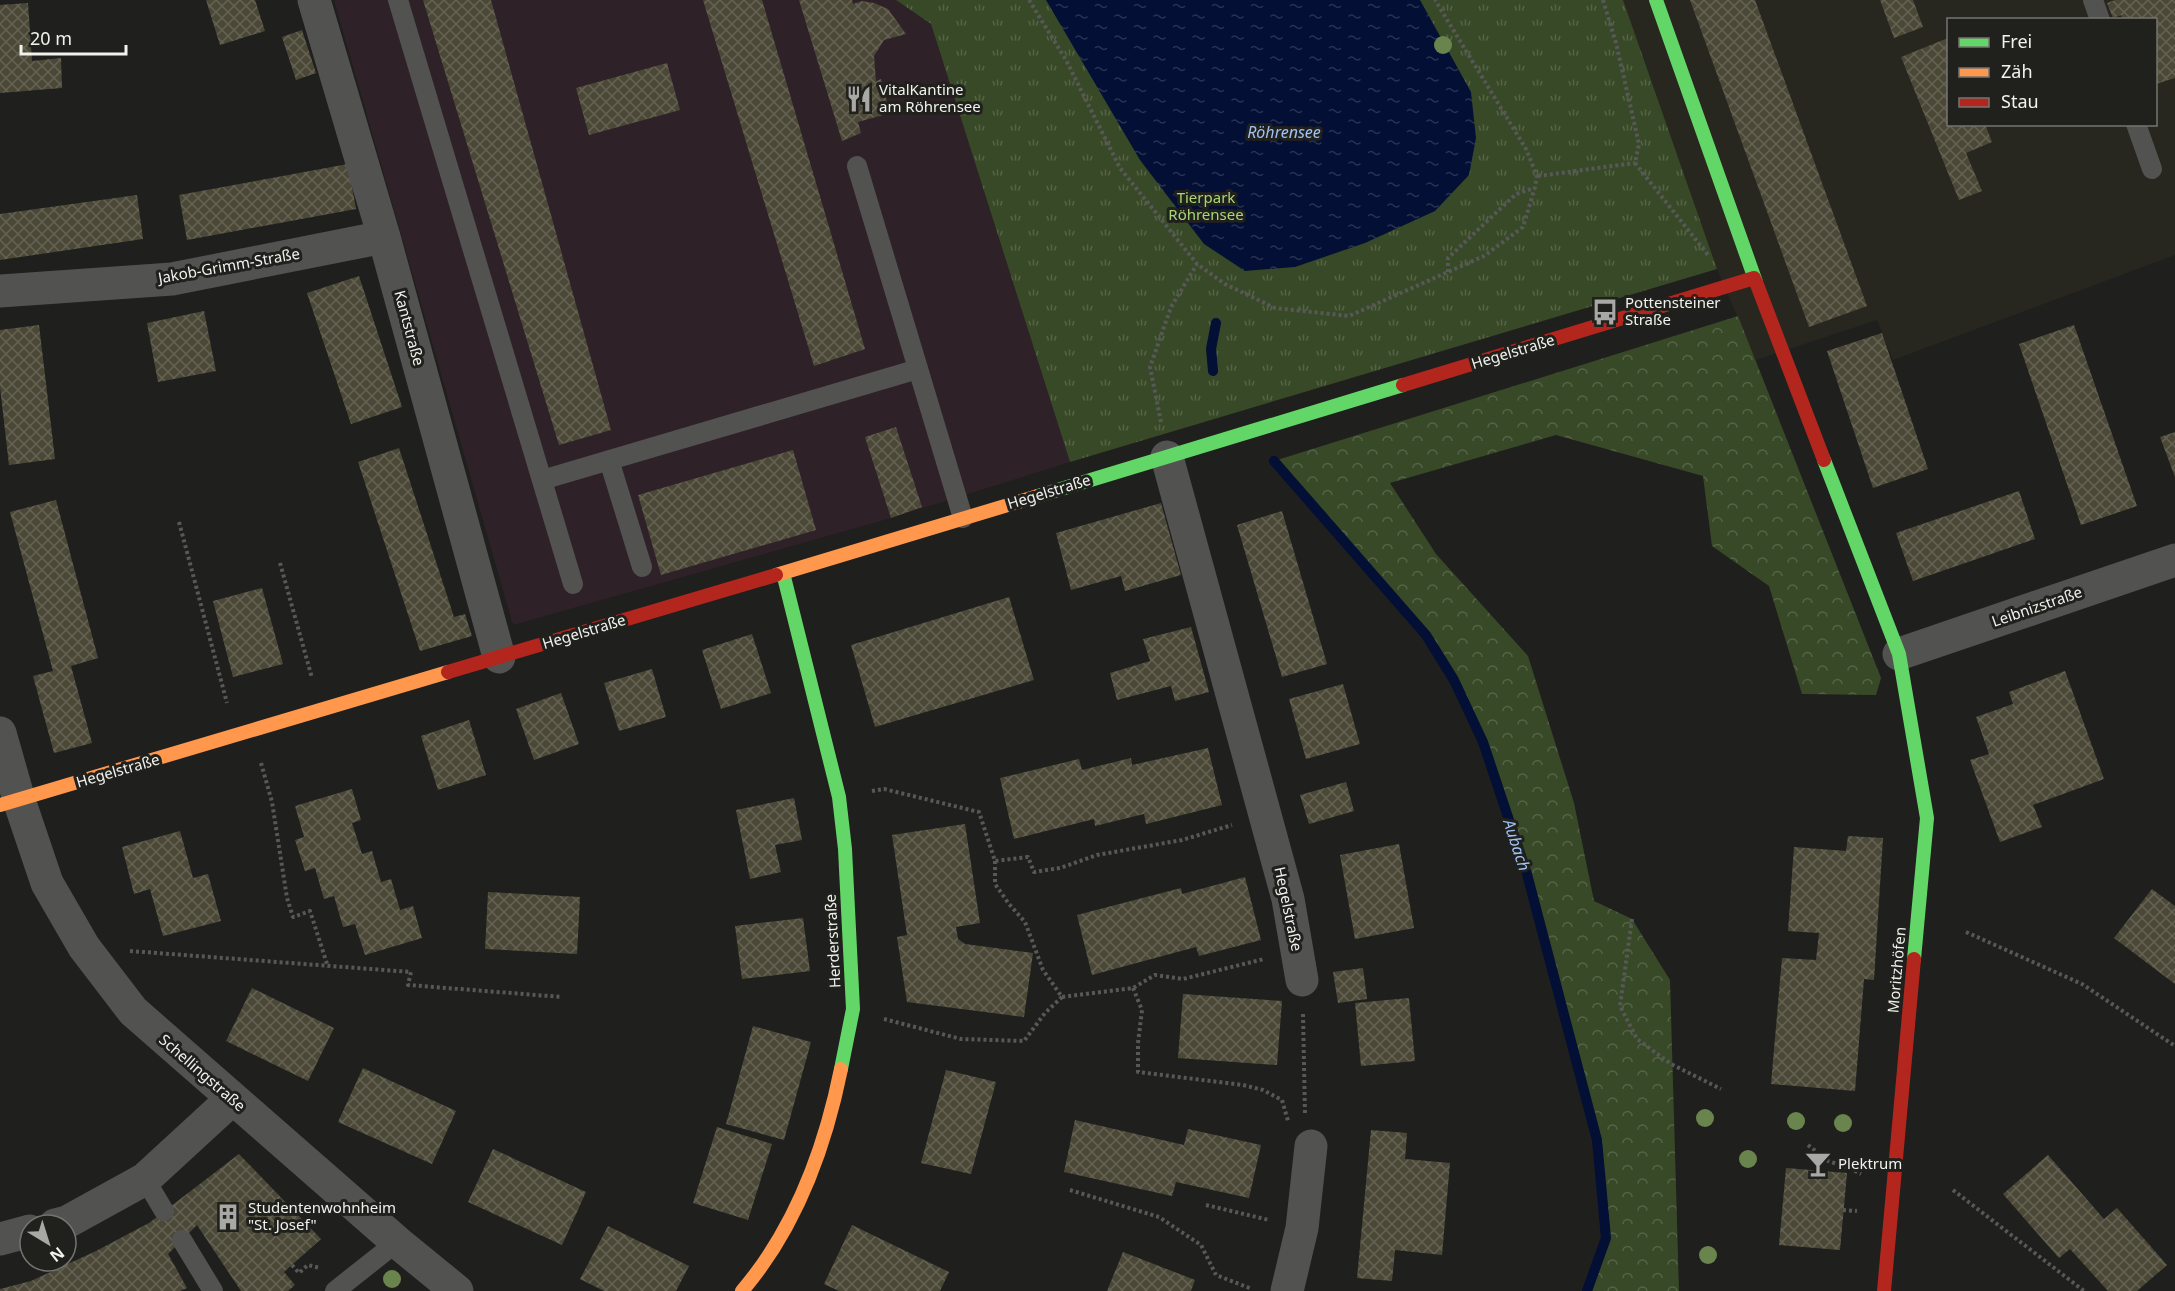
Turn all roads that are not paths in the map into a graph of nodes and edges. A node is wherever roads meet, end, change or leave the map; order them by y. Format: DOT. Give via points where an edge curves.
graph roads {
  1 [pos="314,0"];
  2 [pos="398,0"];
  3 [pos="1656,0"];
  4 [pos="2093,0"];
  5 [pos="2099,18"];
  6 [pos="2137,126"];
  7 [pos="857,166"];
  8 [pos="2151,169"];
  9 [pos="384,237"];
  10 [pos="1755,278"];
  11 [pos="0,291"];
  12 [pos="918,369"];
  13 [pos="1167,457"];
  14 [pos="609,460"];
  15 [pos="542,480"];
  16 [pos="963,518"];
  17 [pos="2175,560"];
  18 [pos="642,567"];
  19 [pos="783,573"];
  20 [pos="573,584"];
  21 [pos="1899,654"];
  22 [pos="499,657"];
  23 [pos="0,733"];
  24 [pos="10,802"];
  25 [pos="1299,966"];
  26 [pos="232,1099"];
  27 [pos="1309,1140"];
  28 [pos="145,1179"];
  29 [pos="164,1212"];
  30 [pos="78,1216"];
  31 [pos="18,1234"];
  32 [pos="0,1239"];
  33 [pos="182,1240"];
  34 [pos="397,1242"];
  35 [pos="213,1291"];
  36 [pos="335,1291"];
  37 [pos="457,1291"];
  38 [pos="742,1291"];
  39 [pos="1287,1291"];
  40 [pos="1884,1291"];
  1 -- 9 [label="street, Kantstraße"];
  2 -- 15 [label="lane"];
  3 -- 10 [label="street"];
  4 -- 5 [label="lane"];
  6 -- 8 [label="lane"];
  7 -- 12 [label="lane"];
  9 -- 11 [label="street, Jakob-Grimm-Straße" via="172,279"];
  9 -- 22 [label="street, Kantstraße"];
  10 -- 13 [label="street, Hegelstraße"];
  10 -- 21 [label="street"];
  12 -- 14 [label="lane"];
  12 -- 16 [label="lane"];
  13 -- 16 [label="street, Hegelstraße"];
  13 -- 25 [label="street, Hegelstraße" via="1288,899"];
  14 -- 15 [label="lane"];
  14 -- 18 [label="lane"];
  15 -- 20 [label="lane"];
  16 -- 19 [label="street, Hegelstraße"];
  17 -- 21 [label="street, Leibnizstraße"];
  19 -- 22 [label="street, Hegelstraße"];
  19 -- 38 [label="street, Herderstraße" via="839,797 853,1010 833,1109 806,1190 759,1271"];
  21 -- 40 [label="street, Moritzhöfen" via="1927,818"];
  22 -- 24 [label="street, Hegelstraße"];
  23 -- 24 [label="street, Schellingstraße"];
  24 -- 26 [label="street, Schellingstraße" via="47,883 84,947 133,1011"];
  26 -- 28 [label="street"];
  26 -- 34 [label="street, Schellingstraße"];
  27 -- 39 [label="street" via="1302,1228"];
  28 -- 29 [label="lane"];
  28 -- 30 [label="street"];
  31 -- 32 [label="street"];
  33 -- 35 [label="lane"];
  34 -- 36 [label="lane"];
  34 -- 37 [label="street, Schellingstraße"];
}
